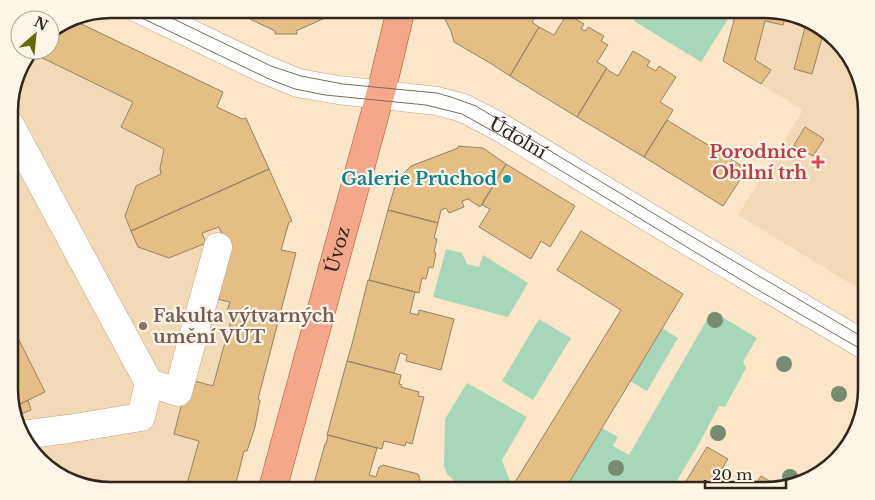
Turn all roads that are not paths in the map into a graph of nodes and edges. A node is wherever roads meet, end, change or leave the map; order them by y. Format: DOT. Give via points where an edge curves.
graph roads {
  1 [pos="158,18"];
  2 [pos="399,18"];
  3 [pos="380,94"];
  4 [pos="18,140"];
  5 [pos="218,247"];
  6 [pos="857,341"];
  7 [pos="149,383"];
  8 [pos="29,434"];
  9 [pos="274,482"];
  1 -- 3 [label="street, Údolní" via="281,77 314,86"];
  2 -- 3 [label="main road, Úvoz"];
  3 -- 6 [label="street, Údolní" via="437,101 476,114"];
  3 -- 9 [label="main road, Úvoz"];
  4 -- 7 [label="street"];
  5 -- 7 [label="street" via="178,392"];
  7 -- 8 [label="street" via="140,417"];
}
